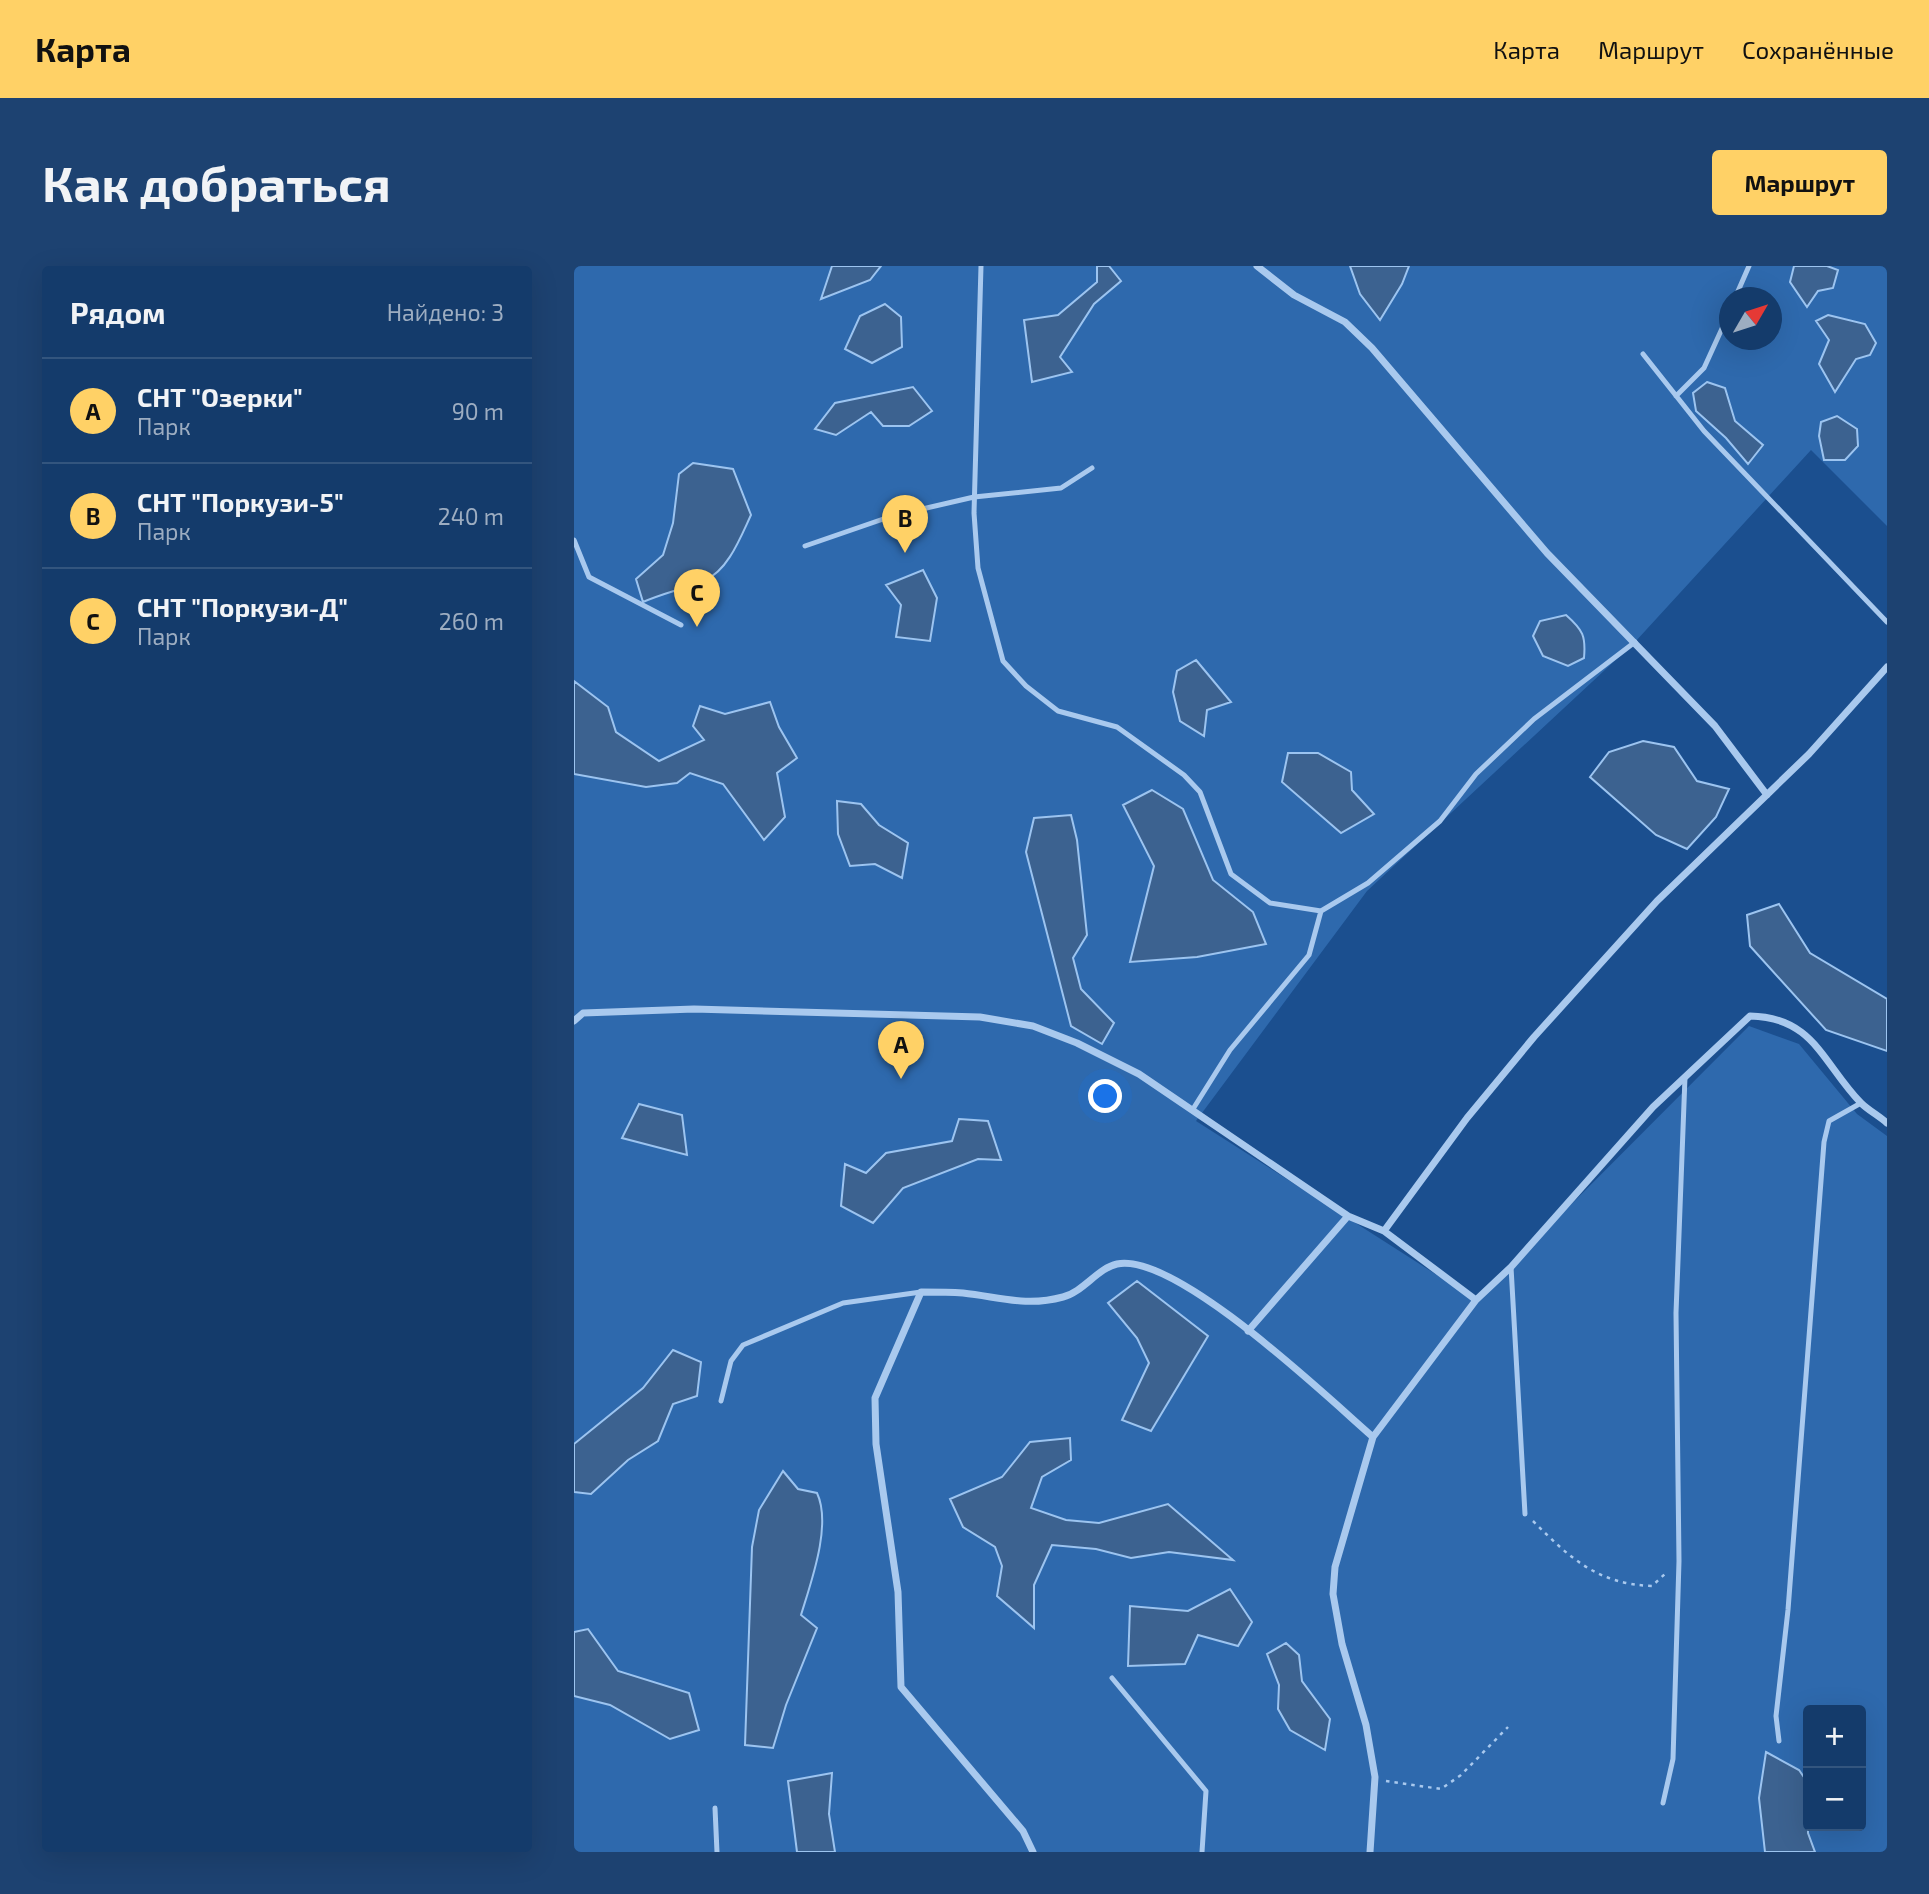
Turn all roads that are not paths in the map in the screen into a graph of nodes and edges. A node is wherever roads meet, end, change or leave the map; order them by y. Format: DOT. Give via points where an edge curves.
graph roads {
  1 [pos="981,266"];
  2 [pos="1257,266"];
  3 [pos="1749,266"];
  4 [pos="1740,287"];
  5 [pos="1719,335"];
  6 [pos="1643,354"];
  7 [pos="1676,396"];
  8 [pos="1091,468"];
  9 [pos="974,497"];
  10 [pos="574,540"];
  11 [pos="805,546"];
  12 [pos="1887,622"];
  13 [pos="681,625"];
  14 [pos="1636,642"];
  15 [pos="1887,667"];
  16 [pos="1767,795"];
  17 [pos="1321,911"];
  18 [pos="574,1021"];
  19 [pos="1685,1077"];
  20 [pos="1861,1102"];
  21 [pos="1193,1110"];
  22 [pos="1887,1123"];
  23 [pos="1348,1216"];
  24 [pos="1384,1231"];
  25 [pos="1511,1267"];
  26 [pos="921,1292"];
  27 [pos="1476,1300"];
  28 [pos="1248,1331"];
  29 [pos="720,1401"];
  30 [pos="1373,1437"];
  31 [pos="1525,1514"];
  32 [pos="1112,1678"];
  33 [pos="1779,1741"];
  34 [pos="1663,1803"];
  35 [pos="715,1808"];
  36 [pos="717,1852"];
  37 [pos="1033,1852"];
  38 [pos="1202,1852"];
  39 [pos="1370,1852"];
  1 -- 9 [label="lane"];
  2 -- 14 [label="street" via="1294,295 1345,322 1372,348 1547,553"];
  3 -- 4 [label="lane"];
  5 -- 7 [label="lane" via="1704,368"];
  6 -- 7 [label="lane"];
  7 -- 12 [label="lane" via="1703,431"];
  8 -- 9 [label="lane" via="1061,488"];
  9 -- 11 [label="lane" via="892,516"];
  9 -- 17 [label="lane" via="978,568 1003,661 1058,711 1117,727 1184,775 1200,792 1231,874 1270,903"];
  10 -- 13 [label="lane" via="589,577"];
  14 -- 16 [label="street" via="1715,726"];
  14 -- 17 [label="lane" via="1534,719 1476,774 1440,821 1368,883"];
  15 -- 16 [label="street"];
  16 -- 24 [label="street" via="1657,901 1534,1037 1466,1118"];
  17 -- 21 [label="lane" via="1309,955 1230,1050"];
  18 -- 21 [label="street" via="583,1013 694,1009 980,1017 1033,1026 1077,1043 1139,1074"];
  19 -- 20 [label="street" via="1750,1016 1774,1016 1796,1027 1825,1054"];
  19 -- 25 [label="street"];
  19 -- 34 [label="lane" via="1676,1314 1678,1561 1673,1759"];
  20 -- 22 [label="street"];
  20 -- 33 [label="lane" via="1829,1121 1824,1142 1776,1716"];
  21 -- 23 [label="street"];
  23 -- 24 [label="street"];
  23 -- 28 [label="street"];
  24 -- 27 [label="street"];
  25 -- 27 [label="street"];
  25 -- 31 [label="lane"];
  26 -- 28 [label="street" via="1033,1304 1067,1297 1117,1264 1150,1267 1193,1289"];
  26 -- 29 [label="lane" via="843,1303 743,1346 731,1361"];
  26 -- 37 [label="street" via="875,1398 876,1444 898,1592 901,1687 1023,1831"];
  27 -- 30 [label="street"];
  28 -- 30 [label="street"];
  30 -- 39 [label="street" via="1335,1567 1333,1594 1376,1777"];
  32 -- 38 [label="lane" via="1206,1791"];
  35 -- 36 [label="lane"];
}
